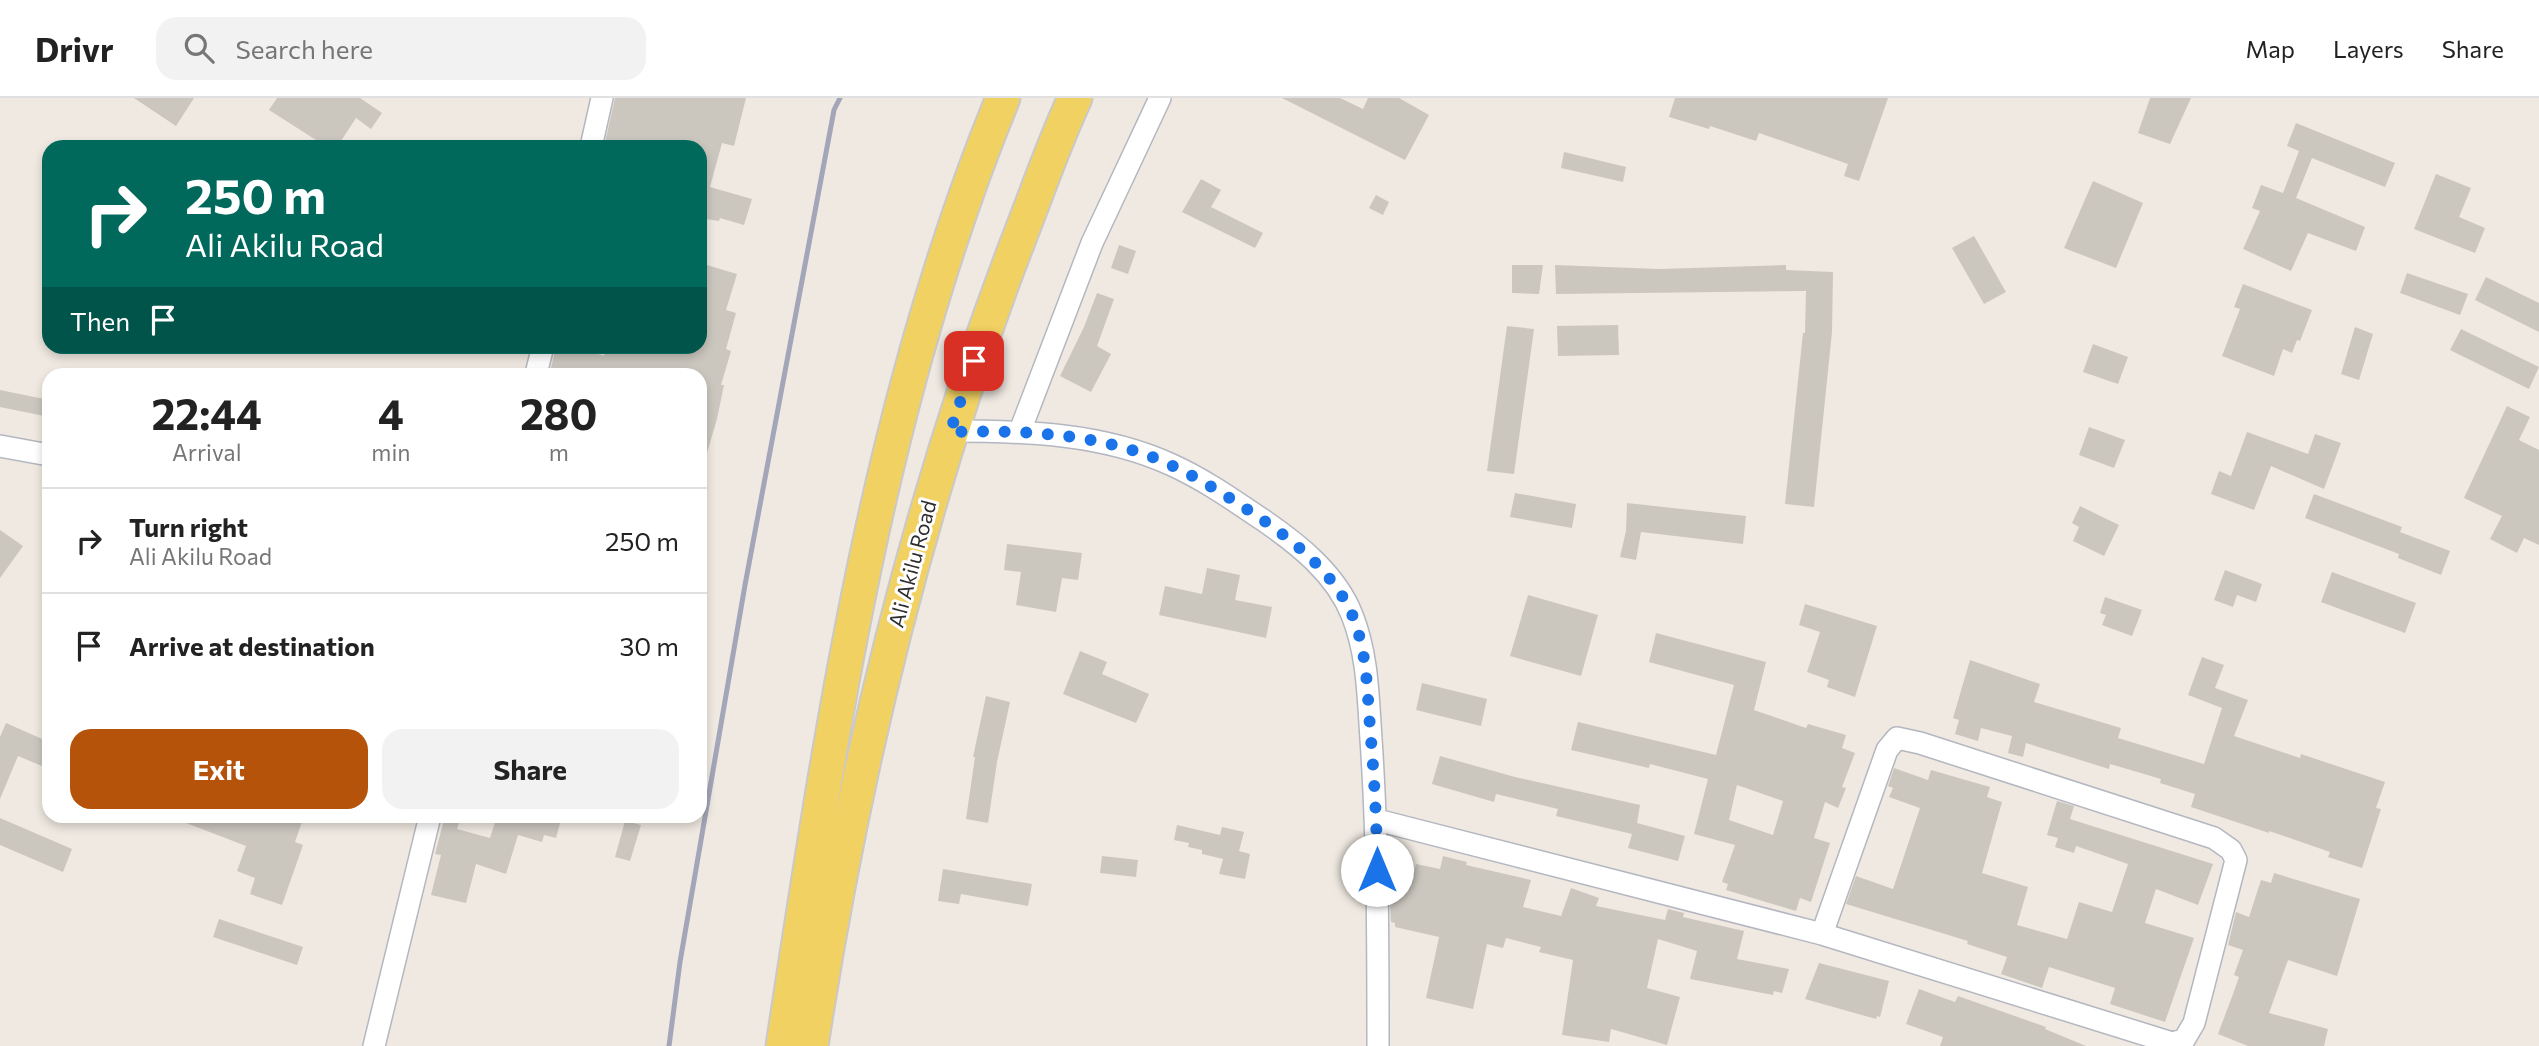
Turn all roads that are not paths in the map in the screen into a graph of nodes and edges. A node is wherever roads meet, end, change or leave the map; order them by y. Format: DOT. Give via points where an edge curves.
graph roads {
  1 [pos="602,98"];
  2 [pos="1003,98"];
  3 [pos="1075,98"];
  4 [pos="1160,98"];
  5 [pos="593,140"];
  6 [pos="1020,431"];
  7 [pos="950,432"];
  8 [pos="0,446"];
  9 [pos="42,453"];
  10 [pos="1377,820"];
  11 [pos="428,823"];
  12 [pos="1822,934"];
  13 [pos="374,1046"];
  14 [pos="783,1046"];
  15 [pos="811,1046"];
  16 [pos="1378,1046"];
  1 -- 5 [label="street"];
  2 -- 14 [label="main road, Ali Akilu Road" via="921,335 885,478 849,644"];
  3 -- 7 [label="main road, Ali Akilu Road" via="999,290"];
  4 -- 6 [label="street" via="1092,243"];
  6 -- 7 [label="street"];
  6 -- 10 [label="street" via="1127,448 1171,465 1214,487 1292,541 1335,583 1365,653"];
  7 -- 15 [label="main road, Ali Akilu Road" via="867,741"];
  8 -- 9 [label="street"];
  10 -- 12 [label="street"];
  10 -- 16 [label="street"];
  11 -- 13 [label="street"];
  12 -- 12 [label="street" via="2172,1043 2184,1040 2194,1023 2236,860 2231,850 2214,838 1897,738 1887,750"];
}
